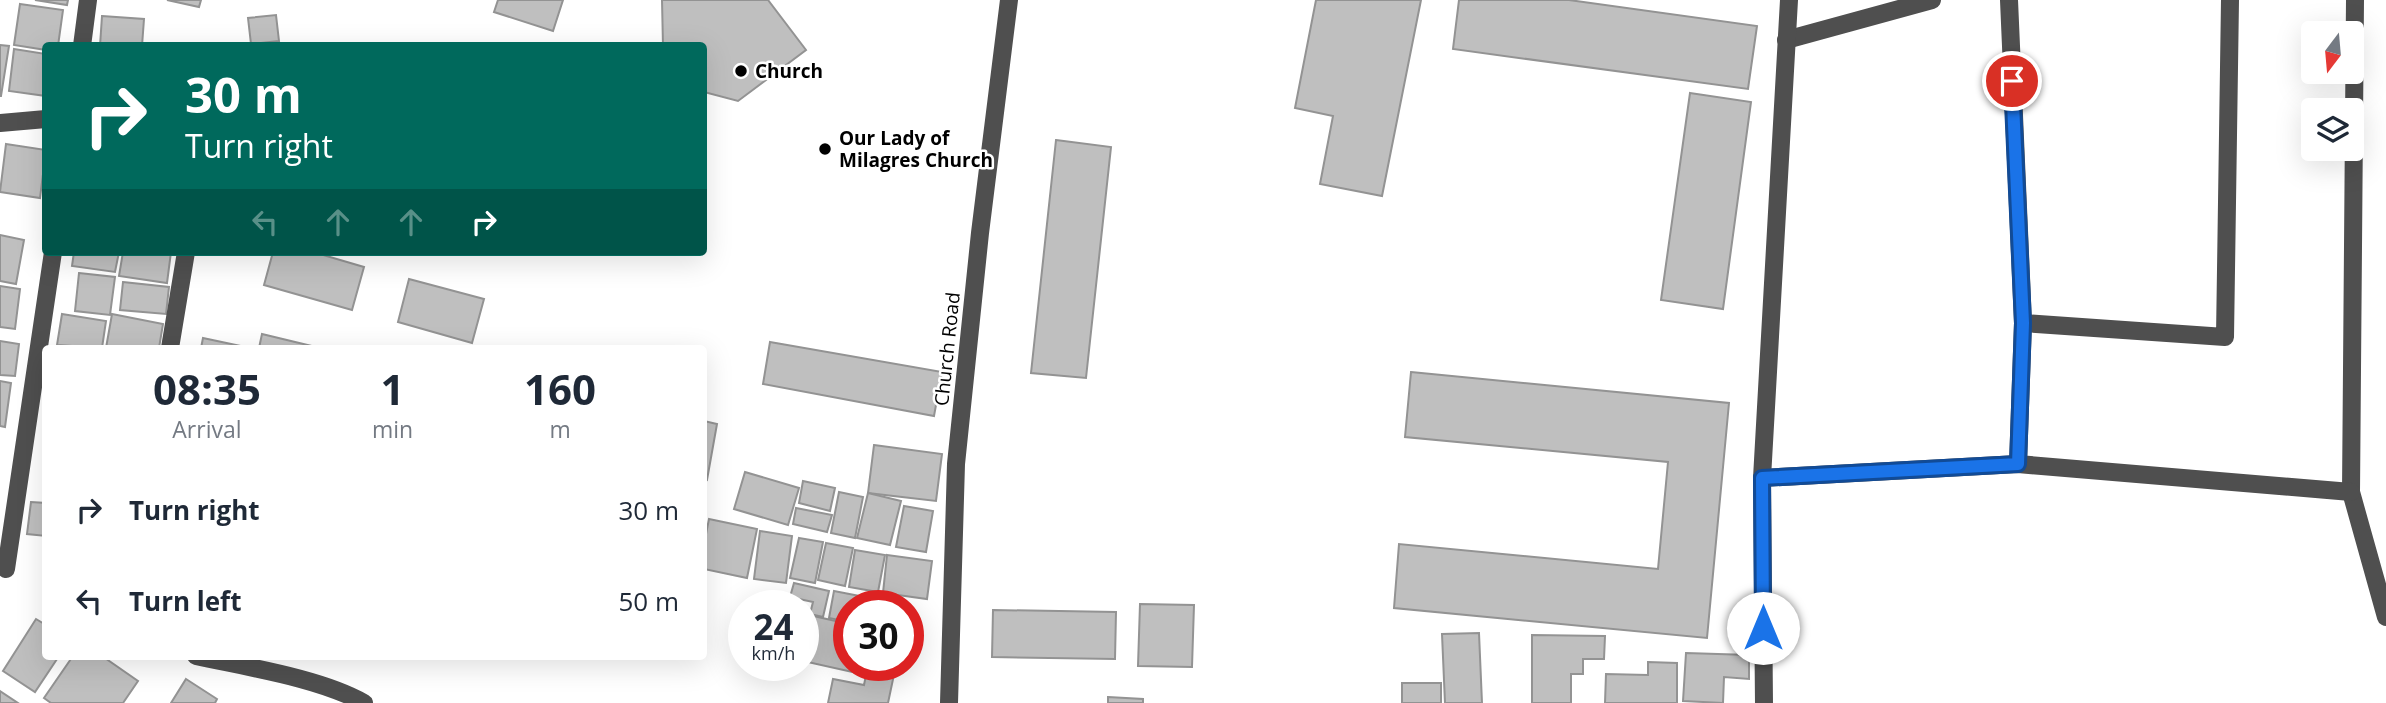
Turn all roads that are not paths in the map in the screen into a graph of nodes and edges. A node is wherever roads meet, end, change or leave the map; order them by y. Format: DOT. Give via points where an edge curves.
graph roads {
  1 [pos="88,0"];
  2 [pos="1009,0"];
  3 [pos="1789,0"];
  4 [pos="1932,0"];
  5 [pos="2009,0"];
  6 [pos="2230,0"];
  7 [pos="2355,0"];
  8 [pos="1786,40"];
  9 [pos="83,42"];
  10 [pos="42,119"];
  11 [pos="0,123"];
  12 [pos="52,256"];
  13 [pos="185,256"];
  14 [pos="2023,323"];
  15 [pos="170,345"];
  16 [pos="2018,464"];
  17 [pos="1762,478"];
  18 [pos="2351,492"];
  19 [pos="6,569"];
  20 [pos="2386,617"];
  21 [pos="215,660"];
  22 [pos="364,703"];
  23 [pos="948,703"];
  24 [pos="1764,703"];
  1 -- 9 [label="street"];
  2 -- 23 [label="street, Church Road" via="956,464"];
  3 -- 8 [label="street"];
  4 -- 8 [label="street"];
  5 -- 14 [label="street"];
  6 -- 14 [label="street" via="2225,337"];
  7 -- 18 [label="street"];
  8 -- 17 [label="street"];
  10 -- 11 [label="street"];
  12 -- 19 [label="street"];
  13 -- 15 [label="street"];
  14 -- 16 [label="street"];
  16 -- 17 [label="street"];
  16 -- 18 [label="street"];
  17 -- 24 [label="street"];
  18 -- 20 [label="street"];
  21 -- 22 [label="street" via="348,694"];
}
